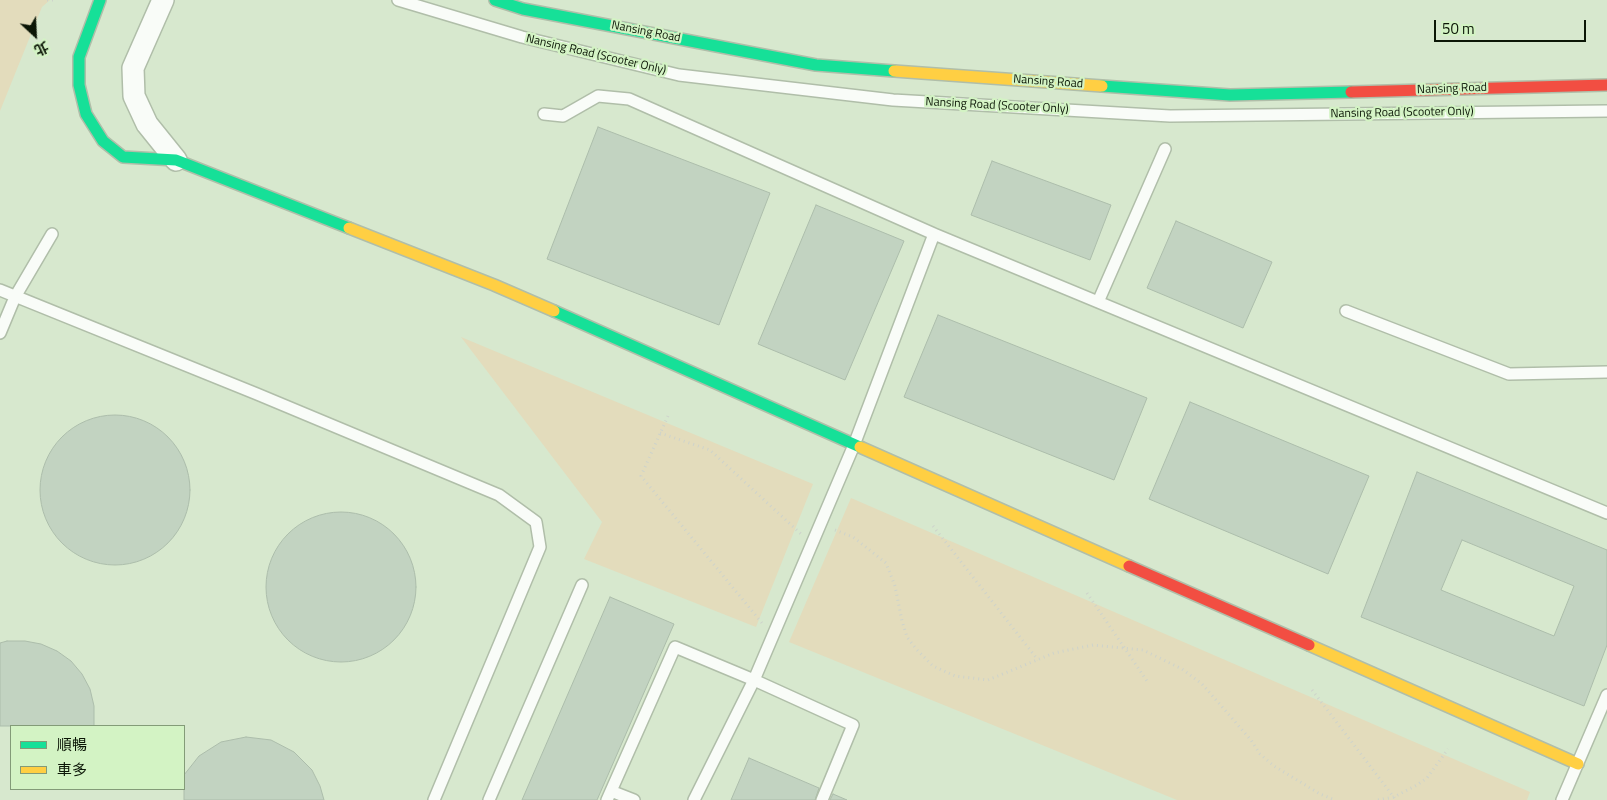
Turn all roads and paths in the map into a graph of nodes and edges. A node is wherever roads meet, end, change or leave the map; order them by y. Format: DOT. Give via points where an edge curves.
graph roads {
  1 [pos="47,0"];
  2 [pos="54,0"];
  3 [pos="100,0"];
  4 [pos="163,0"];
  5 [pos="398,0"];
  6 [pos="495,0"];
  7 [pos="1607,85"];
  8 [pos="1607,111"];
  9 [pos="544,114"];
  10 [pos="1165,149"];
  11 [pos="176,160"];
  12 [pos="52,234"];
  13 [pos="934,234"];
  14 [pos="0,290"];
  15 [pos="16,297"];
  16 [pos="1098,302"];
  17 [pos="1346,310"];
  18 [pos="0,333"];
  19 [pos="1607,372"];
  20 [pos="668,416"];
  21 [pos="660,433"];
  22 [pos="854,445"];
  23 [pos="1607,513"];
  24 [pos="933,526"];
  25 [pos="832,529"];
  26 [pos="803,536"];
  27 [pos="582,585"];
  28 [pos="1087,593"];
  29 [pos="765,628"];
  30 [pos="1123,648"];
  31 [pos="1038,660"];
  32 [pos="754,680"];
  33 [pos="1146,681"];
  34 [pos="1312,690"];
  35 [pos="1607,696"];
  36 [pos="1448,749"];
  37 [pos="1578,764"];
  38 [pos="609,795"];
  39 [pos="1395,799"];
  40 [pos="434,800"];
  41 [pos="489,800"];
  42 [pos="634,800"];
  43 [pos="694,800"];
  44 [pos="822,800"];
  45 [pos="1334,800"];
  46 [pos="1378,800"];
  47 [pos="1562,800"];
  1 -- 2 [label="path"];
  3 -- 11 [label="street" via="79,56 78,85 86,114 103,141 123,156"];
  4 -- 11 [label="street" via="133,68 134,96 147,124"];
  5 -- 8 [label="lane, Nansing Road (Scooter Only)" via="522,37 679,75 893,100 1170,116"];
  6 -- 7 [label="street, Nansing Road" via="523,9 816,65 1230,95"];
  9 -- 13 [label="lane" via="563,116 598,96 629,99"];
  10 -- 16 [label="lane"];
  11 -- 22 [label="street" via="494,285"];
  12 -- 15 [label="lane"];
  13 -- 16 [label="lane"];
  13 -- 22 [label="lane"];
  14 -- 15 [label="lane"];
  15 -- 18 [label="lane"];
  15 -- 40 [label="lane" via="499,495 536,522 540,547"];
  16 -- 23 [label="lane"];
  17 -- 19 [label="lane" via="1509,374"];
  20 -- 21 [label="path"];
  21 -- 26 [label="path" via="710,450"];
  21 -- 29 [label="path" via="641,476"];
  22 -- 32 [label="lane"];
  22 -- 37 [label="street"];
  24 -- 31 [label="path"];
  25 -- 31 [label="path" via="853,537 886,562 908,637 933,666 955,676 988,680"];
  27 -- 41 [label="lane"];
  28 -- 30 [label="path"];
  30 -- 31 [label="path" via="1093,645 1054,653"];
  30 -- 33 [label="path"];
  30 -- 45 [label="path" via="1143,650 1182,669 1202,684 1252,740 1260,754 1274,766"];
  32 -- 38 [label="lane" via="675,647"];
  32 -- 43 [label="lane"];
  32 -- 44 [label="lane" via="853,725"];
  34 -- 39 [label="path"];
  35 -- 37 [label="lane"];
  36 -- 39 [label="path" via="1427,778"];
  37 -- 47 [label="lane"];
  38 -- 42 [label="lane"];
  39 -- 46 [label="path"];
}
